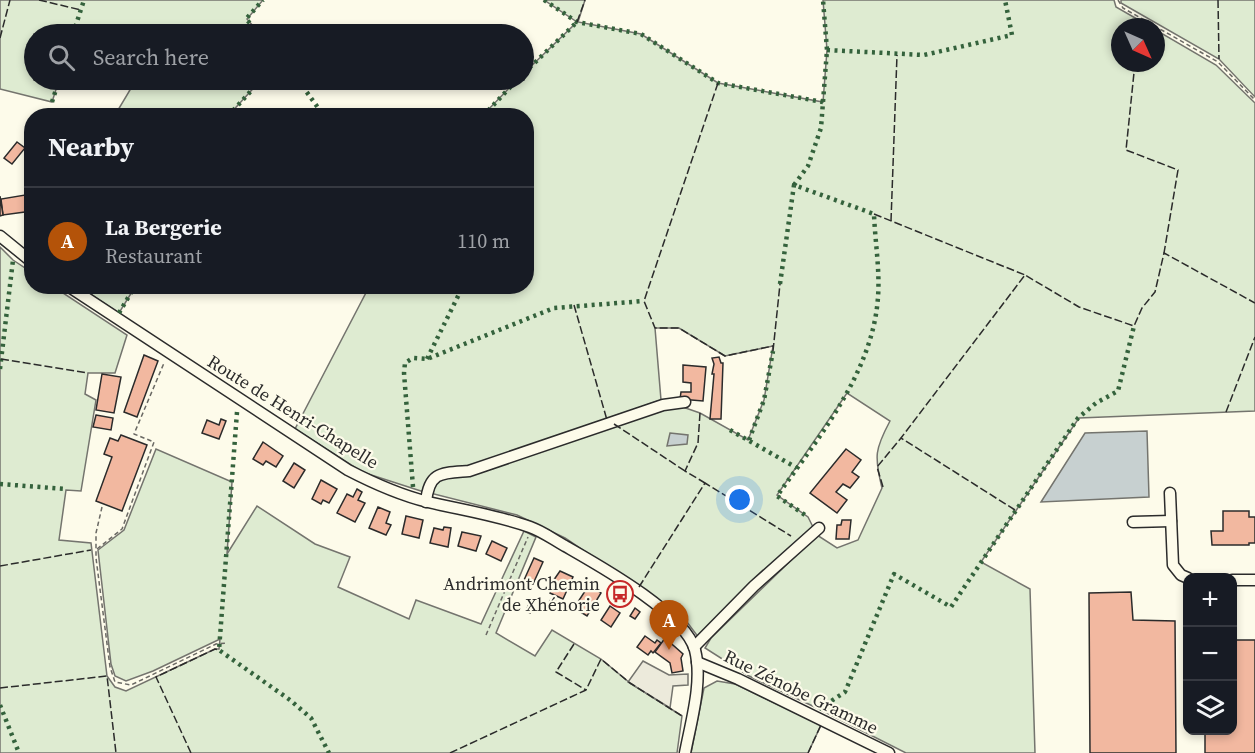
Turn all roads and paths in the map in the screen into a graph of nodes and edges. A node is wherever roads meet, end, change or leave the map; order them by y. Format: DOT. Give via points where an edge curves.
graph roads {
  1 [pos="1118,0"];
  2 [pos="1255,100"];
  3 [pos="0,236"];
  4 [pos="24,256"];
  5 [pos="80,294"];
  6 [pos="169,352"];
  7 [pos="685,402"];
  8 [pos="1170,493"];
  9 [pos="426,502"];
  10 [pos="102,507"];
  11 [pos="1171,521"];
  12 [pos="1133,522"];
  13 [pos="532,528"];
  14 [pos="819,528"];
  15 [pos="96,549"];
  16 [pos="1183,576"];
  17 [pos="1237,580"];
  18 [pos="1255,580"];
  19 [pos="486,635"];
  20 [pos="227,643"];
  21 [pos="694,646"];
  22 [pos="698,662"];
  23 [pos="685,753"];
  24 [pos="889,753"];
  1 -- 2 [label="path" via="1123,8 1218,62"];
  3 -- 4 [label="street"];
  5 -- 6 [label="street, Route de Henri-Chapelle"];
  6 -- 9 [label="street, Route de Henri-Chapelle" via="348,470"];
  6 -- 15 [label="path" via="134,434 154,442 122,529"];
  7 -- 9 [label="street" via="663,405 469,471 446,473 432,480"];
  8 -- 11 [label="street"];
  9 -- 13 [label="street, Route de Henri-Chapelle" via="493,515"];
  10 -- 15 [label="path"];
  11 -- 12 [label="street"];
  11 -- 16 [label="street" via="1173,566"];
  13 -- 19 [label="path"];
  13 -- 21 [label="street, Route de Henri-Chapelle" via="647,598 670,616"];
  14 -- 21 [label="street"];
  15 -- 20 [label="path" via="115,682 131,685 216,644"];
  17 -- 18 [label="street"];
  21 -- 22 [label="street, Route de Henri-Chapelle"];
  22 -- 23 [label="street, Route de Henri-Chapelle"];
  22 -- 24 [label="street, Rue Zénobe Gramme"];
}
